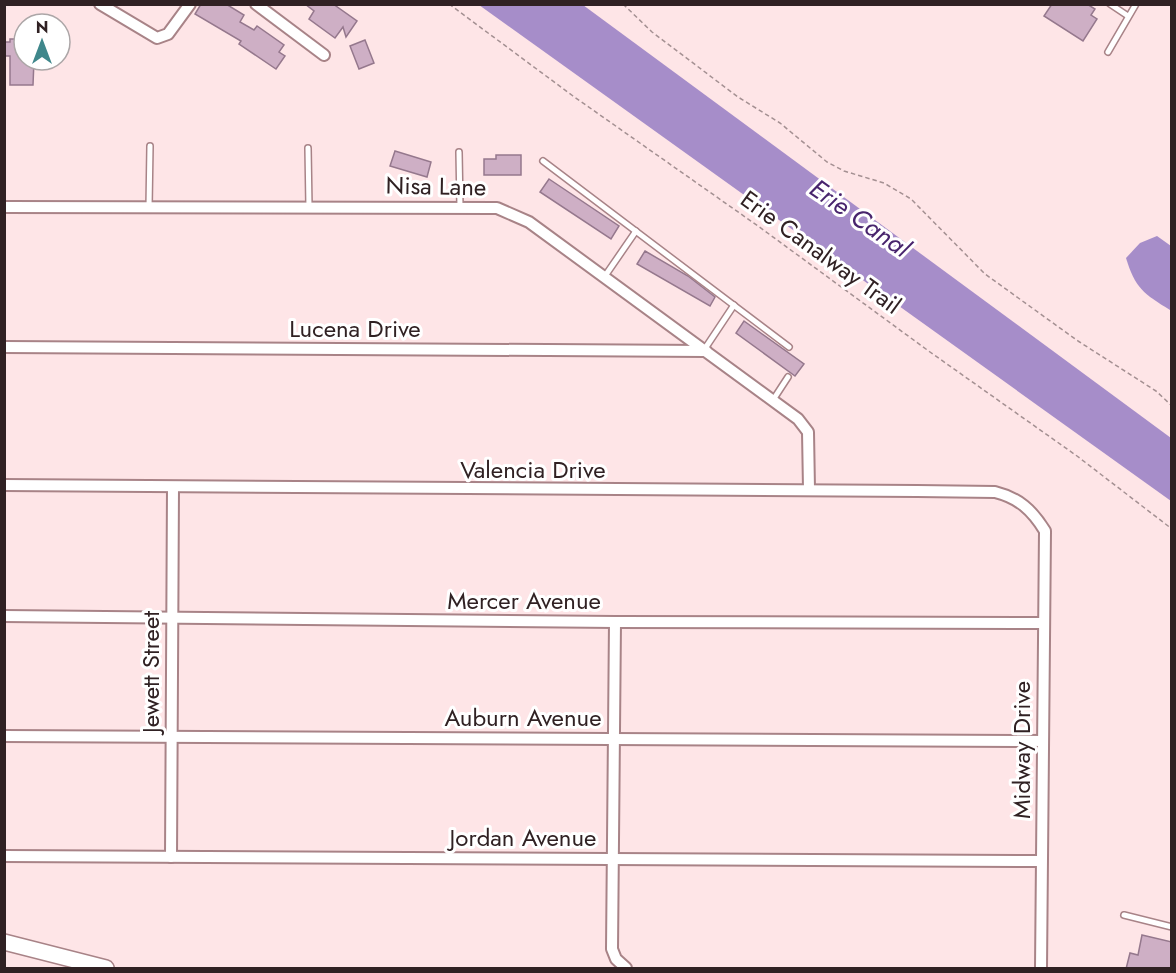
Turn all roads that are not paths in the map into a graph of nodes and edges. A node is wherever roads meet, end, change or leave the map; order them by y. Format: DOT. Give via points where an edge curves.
graph roads {
  1 [pos="100,4"];
  2 [pos="190,4"];
  3 [pos="256,4"];
  4 [pos="1110,4"];
  5 [pos="1136,4"];
  6 [pos="1128,16"];
  7 [pos="1108,52"];
  8 [pos="324,55"];
  9 [pos="150,146"];
  10 [pos="308,148"];
  11 [pos="459,152"];
  12 [pos="543,161"];
  13 [pos="4,207"];
  14 [pos="149,207"];
  15 [pos="309,207"];
  16 [pos="460,207"];
  17 [pos="636,231"];
  18 [pos="605,276"];
  19 [pos="734,305"];
  20 [pos="4,347"];
  21 [pos="789,347"];
  22 [pos="705,350"];
  23 [pos="788,377"];
  24 [pos="773,400"];
  25 [pos="4,485"];
  26 [pos="173,488"];
  27 [pos="809,489"];
  28 [pos="1045,531"];
  29 [pos="4,616"];
  30 [pos="171,618"];
  31 [pos="615,622"];
  32 [pos="1042,623"];
  33 [pos="4,736"];
  34 [pos="170,737"];
  35 [pos="614,738"];
  36 [pos="1042,741"];
  37 [pos="4,856"];
  38 [pos="171,857"];
  39 [pos="613,859"];
  40 [pos="1041,861"];
  41 [pos="1124,915"];
  42 [pos="1172,927"];
  43 [pos="4,942"];
  44 [pos="106,969"];
  45 [pos="626,969"];
  46 [pos="1041,969"];
  1 -- 2 [label="street" via="157,38 168,34"];
  3 -- 8 [label="street"];
  4 -- 6 [label="lane"];
  5 -- 6 [label="lane"];
  6 -- 7 [label="lane"];
  9 -- 14 [label="lane"];
  10 -- 15 [label="lane"];
  11 -- 16 [label="lane"];
  12 -- 17 [label="lane"];
  13 -- 14 [label="street, Nisa Lane"];
  14 -- 15 [label="street, Nisa Lane"];
  15 -- 16 [label="street, Nisa Lane"];
  16 -- 18 [label="street, Nisa Lane" via="497,208 529,222"];
  17 -- 18 [label="lane"];
  17 -- 19 [label="lane"];
  18 -- 22 [label="street, Nisa Lane"];
  19 -- 21 [label="lane"];
  19 -- 22 [label="lane"];
  20 -- 22 [label="street, Lucena Drive"];
  22 -- 24 [label="street, Nisa Lane"];
  23 -- 24 [label="lane"];
  24 -- 27 [label="street, Nisa Lane" via="808,432"];
  25 -- 26 [label="street, Valencia Drive"];
  26 -- 27 [label="street, Valencia Drive"];
  26 -- 30 [label="street, Jewett Street"];
  27 -- 28 [label="street, Valencia Drive" via="995,492 1024,504"];
  28 -- 32 [label="street, Midway Drive"];
  29 -- 30 [label="street, Mercer Avenue"];
  30 -- 31 [label="street, Mercer Avenue"];
  30 -- 34 [label="street, Jewett Street"];
  31 -- 32 [label="street, Mercer Avenue"];
  31 -- 35 [label="street"];
  32 -- 36 [label="street, Midway Drive"];
  33 -- 34 [label="street, Auburn Avenue"];
  34 -- 35 [label="street, Auburn Avenue"];
  34 -- 38 [label="street, Jewett Street"];
  35 -- 36 [label="street, Auburn Avenue"];
  35 -- 39 [label="street"];
  36 -- 40 [label="street, Midway Drive"];
  37 -- 38 [label="street, Jordan Avenue"];
  38 -- 39 [label="street, Jordan Avenue"];
  39 -- 40 [label="street, Jordan Avenue"];
  39 -- 45 [label="street" via="612,949"];
  40 -- 46 [label="street, Midway Drive"];
  41 -- 42 [label="lane"];
  43 -- 44 [label="street"];
}
